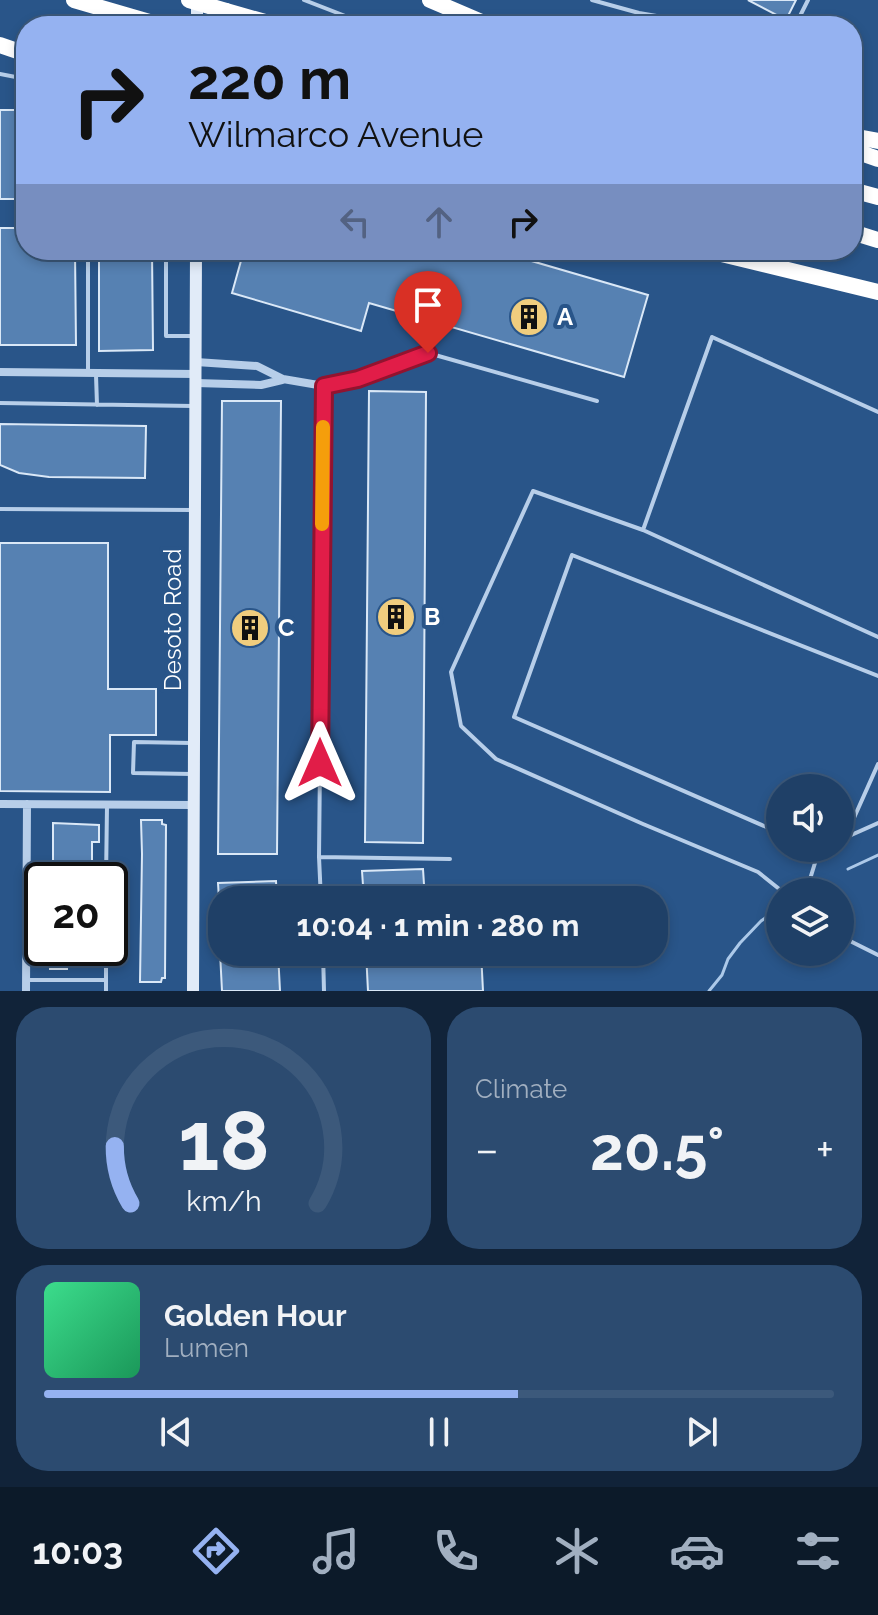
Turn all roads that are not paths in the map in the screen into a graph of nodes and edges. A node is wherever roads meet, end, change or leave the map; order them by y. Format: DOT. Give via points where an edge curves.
graph roads {
  1 [pos="74,0"];
  2 [pos="189,0"];
  3 [pos="304,0"];
  4 [pos="430,0"];
  5 [pos="592,0"];
  6 [pos="129,16"];
  7 [pos="244,16"];
  8 [pos="345,16"];
  9 [pos="468,16"];
  10 [pos="657,16"];
  11 [pos="88,260"];
  12 [pos="166,260"];
  13 [pos="196,260"];
  14 [pos="745,260"];
  15 [pos="878,294"];
  16 [pos="196,336"];
  17 [pos="0,372"];
  18 [pos="92,373"];
  19 [pos="196,373"];
  20 [pos="283,379"];
  21 [pos="324,386"];
  22 [pos="597,401"];
  23 [pos="0,403"];
  24 [pos="97,405"];
  25 [pos="196,406"];
  26 [pos="878,412"];
  27 [pos="0,509"];
  28 [pos="195,510"];
  29 [pos="643,530"];
  30 [pos="878,637"];
  31 [pos="878,676"];
  32 [pos="194,743"];
  33 [pos="878,764"];
  34 [pos="194,774"];
  35 [pos="0,804"];
  36 [pos="27,804"];
  37 [pos="107,804"];
  38 [pos="194,805"];
  39 [pos="854,814"];
  40 [pos="878,823"];
  41 [pos="766,827"];
  42 [pos="854,834"];
  43 [pos="319,857"];
  44 [pos="450,859"];
  45 [pos="106,862"];
  46 [pos="766,878"];
  47 [pos="320,886"];
  48 [pos="854,943"];
  49 [pos="878,955"];
  50 [pos="106,966"];
  51 [pos="323,966"];
  52 [pos="26,980"];
  53 [pos="106,980"];
  54 [pos="26,991"];
  55 [pos="106,991"];
  56 [pos="193,991"];
  57 [pos="324,991"];
  1 -- 6 [label="highway"];
  2 -- 7 [label="highway, bridge"];
  3 -- 8 [label="lane"];
  4 -- 9 [label="highway"];
  5 -- 10 [label="lane"];
  11 -- 18 [label="lane"];
  12 -- 16 [label="lane" via="166,336"];
  13 -- 16 [label="street, Desoto Road"];
  14 -- 15 [label="highway"];
  16 -- 19 [label="street, Desoto Road"];
  17 -- 18 [label="street"];
  18 -- 19 [label="street"];
  18 -- 24 [label="lane"];
  19 -- 20 [label="street" via="261,385"];
  19 -- 20 [label="street" via="257,366"];
  19 -- 25 [label="street, Desoto Road"];
  20 -- 21 [label="street"];
  21 -- 22 [label="lane" via="428,353"];
  21 -- 43 [label="lane"];
  23 -- 24 [label="lane"];
  24 -- 25 [label="lane"];
  25 -- 28 [label="street, Desoto Road"];
  26 -- 29 [label="lane" via="712,337"];
  27 -- 28 [label="lane"];
  28 -- 32 [label="street, Desoto Road"];
  29 -- 30 [label="lane"];
  29 -- 46 [label="lane" via="533,491 451,672 461,726 496,759"];
  31 -- 41 [label="lane" via="572,555 514,717"];
  32 -- 34 [label="street, Desoto Road"];
  32 -- 34 [label="lane" via="134,742 133,773"];
  33 -- 39 [label="lane"];
  34 -- 38 [label="street, Desoto Road"];
  35 -- 36 [label="street"];
  36 -- 37 [label="street"];
  36 -- 52 [label="street"];
  37 -- 38 [label="street"];
  37 -- 45 [label="lane"];
  38 -- 56 [label="street, Desoto Road"];
  40 -- 42 [label="lane"];
  43 -- 44 [label="lane"];
  43 -- 47 [label="lane"];
  48 -- 49 [label="lane"];
  50 -- 53 [label="lane"];
  51 -- 57 [label="lane"];
  52 -- 53 [label="lane"];
  52 -- 54 [label="street"];
  53 -- 55 [label="lane"];
}
